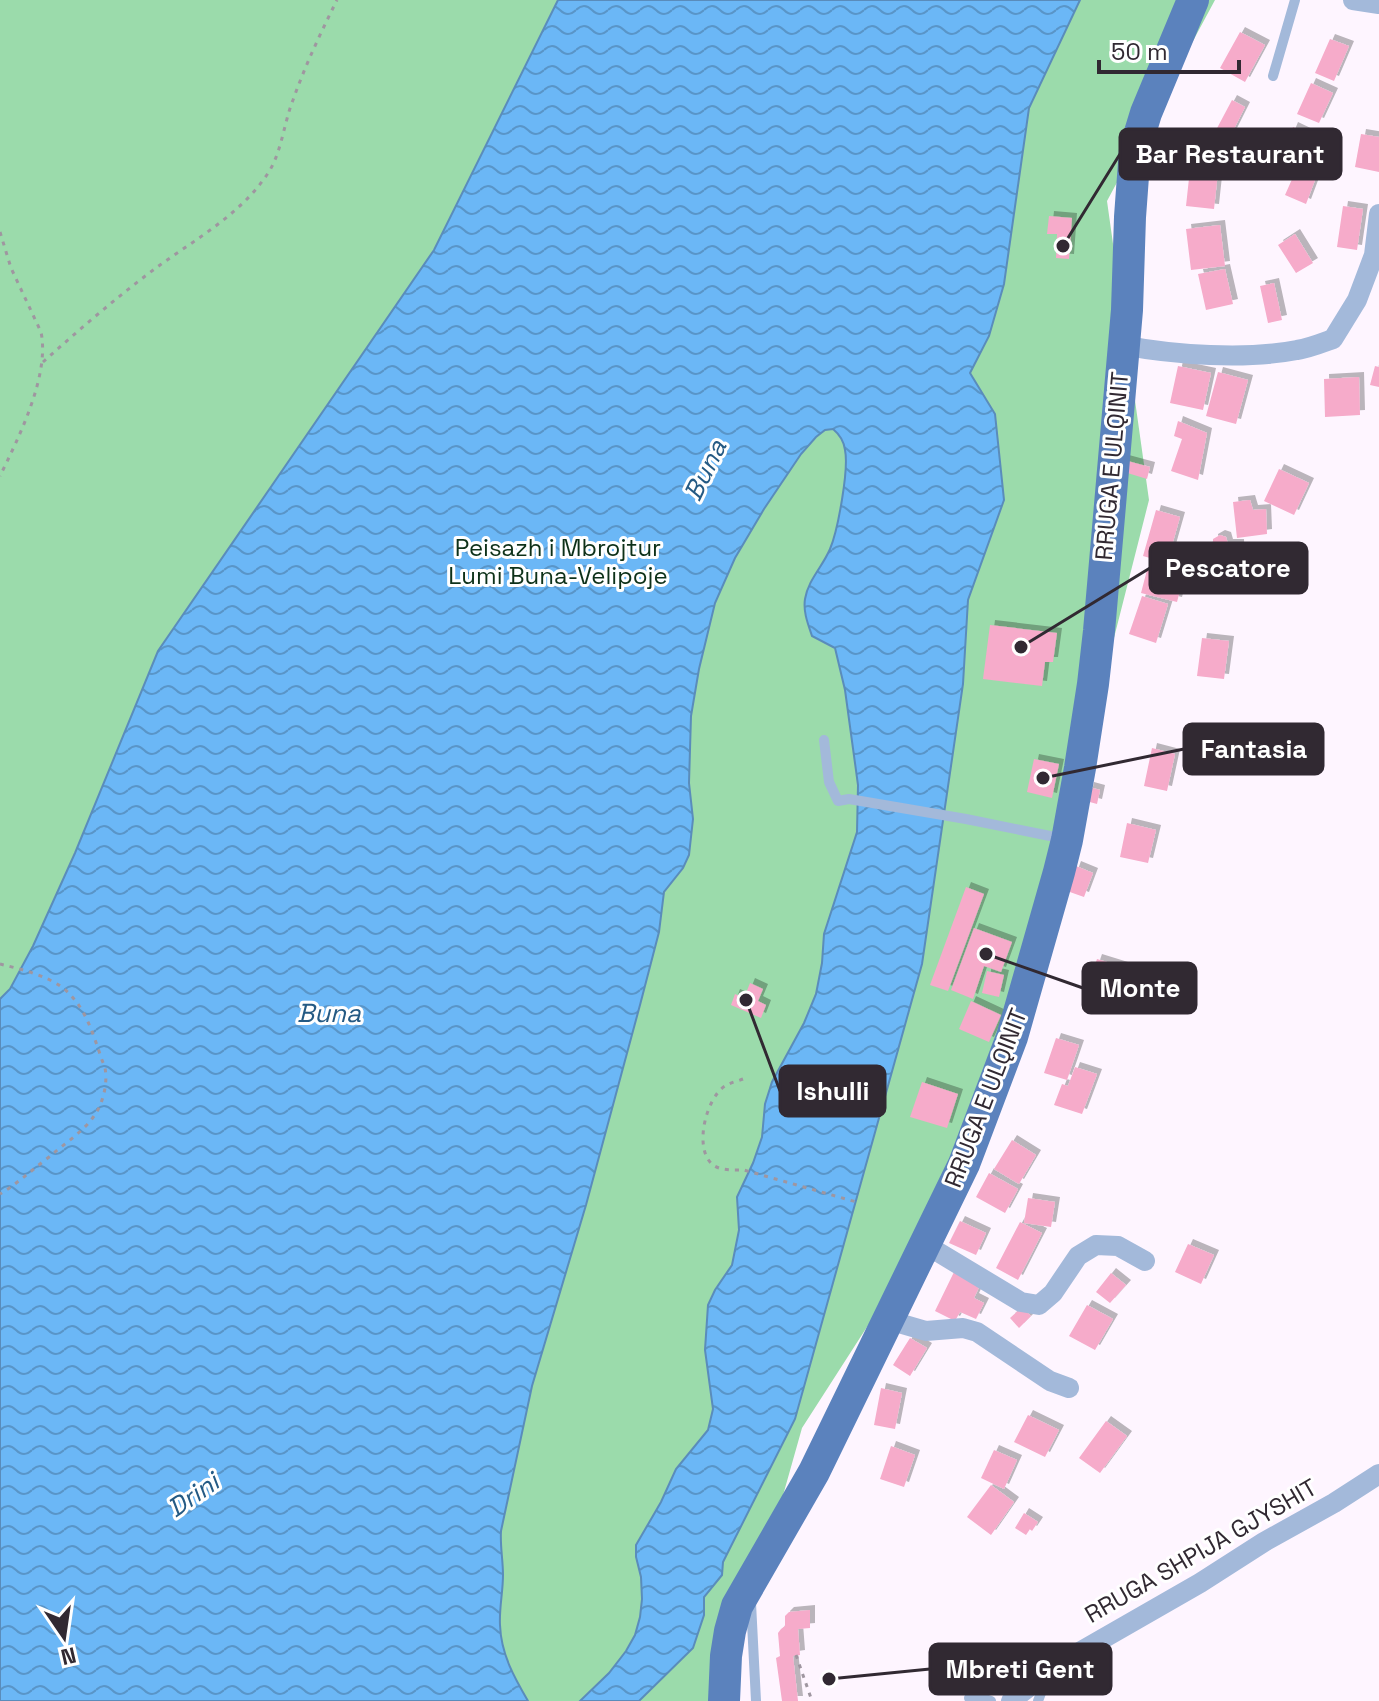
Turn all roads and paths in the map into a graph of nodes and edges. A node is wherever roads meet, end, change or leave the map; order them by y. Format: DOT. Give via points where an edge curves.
graph roads {
  1 [pos="337,0"];
  2 [pos="1193,0"];
  3 [pos="1295,0"];
  4 [pos="1353,0"];
  5 [pos="1379,4"];
  6 [pos="1273,76"];
  7 [pos="1379,214"];
  8 [pos="0,232"];
  9 [pos="1122,345"];
  10 [pos="43,362"];
  11 [pos="0,476"];
  12 [pos="824,740"];
  13 [pos="1067,840"];
  14 [pos="0,964"];
  15 [pos="743,1079"];
  16 [pos="0,1194"];
  17 [pos="860,1203"];
  18 [pos="923,1251"];
  19 [pos="1145,1261"];
  20 [pos="891,1317"];
  21 [pos="1069,1388"];
  22 [pos="1379,1474"];
  23 [pos="750,1581"];
  24 [pos="796,1655"];
  25 [pos="1038,1691"];
  26 [pos="969,1698"];
  27 [pos="724,1701"];
  28 [pos="756,1701"];
  29 [pos="812,1701"];
  30 [pos="991,1701"];
  31 [pos="1011,1701"];
  1 -- 10 [label="path" via="292,102 276,156 251,195"];
  2 -- 9 [label="main road, RRUGA E ULQINIT" via="1135,149"];
  3 -- 6 [label="lane"];
  4 -- 5 [label="street"];
  7 -- 9 [label="street" via="1374,255 1357,300 1333,339 1256,356"];
  8 -- 10 [label="path" via="41,332"];
  9 -- 13 [label="main road, RRUGA E ULQINIT" via="1093,684"];
  10 -- 11 [label="path"];
  12 -- 13 [label="lane" via="838,801"];
  13 -- 18 [label="main road, RRUGA E ULQINIT" via="1012,1037 964,1164"];
  14 -- 16 [label="path" via="55,983 75,1001 96,1039 106,1085 95,1115"];
  15 -- 17 [label="path" via="725,1086 703,1125 706,1155 714,1165"];
  18 -- 19 [label="street" via="938,1252 1021,1302 1039,1305 1078,1256 1096,1245 1118,1246"];
  18 -- 20 [label="main road, RRUGA E ULQINIT"];
  20 -- 21 [label="street" via="926,1331 977,1332"];
  20 -- 23 [label="main road, RRUGA E ULQINIT" via="814,1472"];
  22 -- 25 [label="street, RRUGA SHPIJA GJYSHIT" via="1057,1665"];
  23 -- 27 [label="main road, RRUGA E ULQINIT" via="730,1631"];
  23 -- 28 [label="lane"];
  24 -- 29 [label="path"];
  25 -- 31 [label="street, RRUGA SHPIJA GJYSHIT"];
  26 -- 30 [label="lane"];
}
